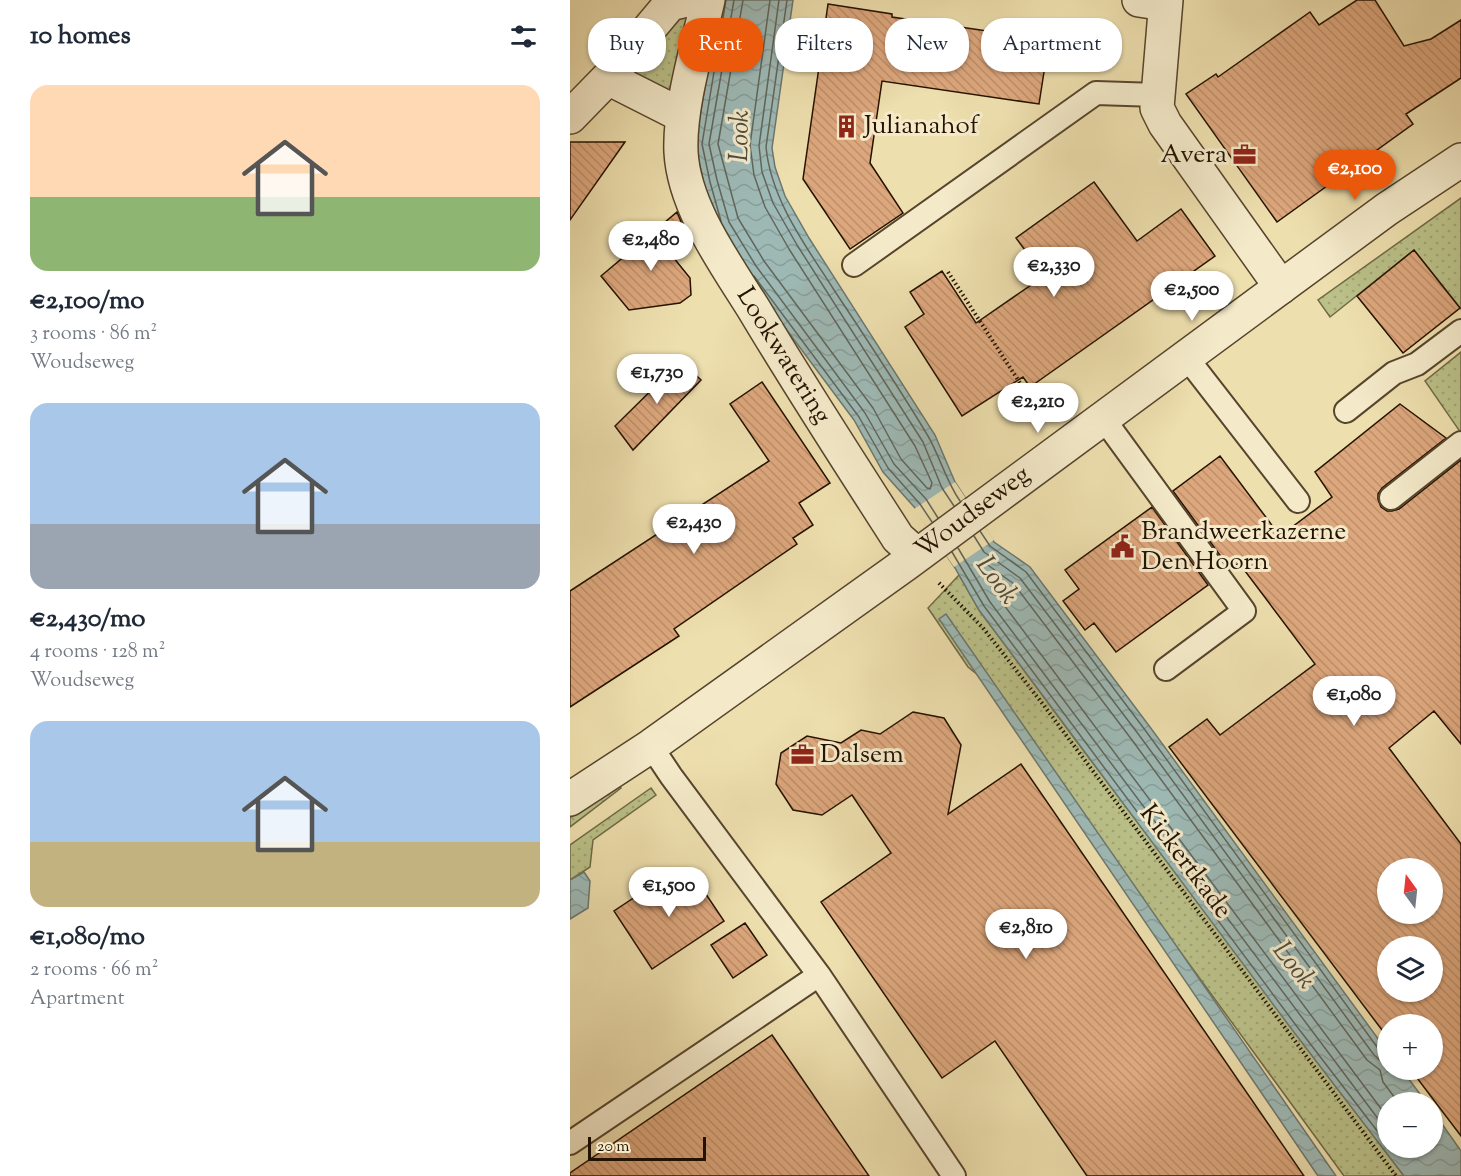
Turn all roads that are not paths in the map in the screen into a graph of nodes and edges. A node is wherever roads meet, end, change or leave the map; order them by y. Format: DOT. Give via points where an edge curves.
graph roads {
  1 [pos="687,0"];
  2 [pos="692,0"];
  3 [pos="708,0"];
  4 [pos="1157,1"];
  5 [pos="608,78"];
  6 [pos="1158,95"];
  7 [pos="683,116"];
  8 [pos="570,117"];
  9 [pos="1461,160"];
  10 [pos="854,265"];
  11 [pos="1281,287"];
  12 [pos="1461,331"];
  13 [pos="1187,358"];
  14 [pos="1346,411"];
  15 [pos="1103,418"];
  16 [pos="1461,443"];
  17 [pos="1391,498"];
  18 [pos="1298,501"];
  19 [pos="929,558"];
  20 [pos="1166,669"];
  21 [pos="651,746"];
  22 [pos="570,799"];
  23 [pos="819,975"];
  24 [pos="570,1143"];
  25 [pos="954,1176"];
  1 -- 5 [label="street" via="670,4"];
  2 -- 3 [label="street"];
  3 -- 7 [label="street, Lookwatering"];
  4 -- 6 [label="street"];
  5 -- 7 [label="street"];
  5 -- 8 [label="street"];
  6 -- 10 [label="lane" via="1096,93"];
  6 -- 11 [label="street" via="1157,108 1164,124"];
  7 -- 19 [label="street, Lookwatering" via="681,153 700,220 898,538"];
  9 -- 11 [label="street, Woudseweg"];
  11 -- 13 [label="street, Woudseweg"];
  12 -- 14 [label="lane" via="1417,364 1394,373"];
  13 -- 15 [label="street, Woudseweg"];
  13 -- 18 [label="lane"];
  15 -- 19 [label="street, Woudseweg" via="975,512"];
  15 -- 20 [label="lane" via="1244,611"];
  16 -- 17 [label="lane"];
  19 -- 21 [label="street, Woudseweg"];
  21 -- 22 [label="street, Woudseweg"];
  21 -- 23 [label="lane"];
  23 -- 24 [label="lane"];
  23 -- 25 [label="lane"];
}
